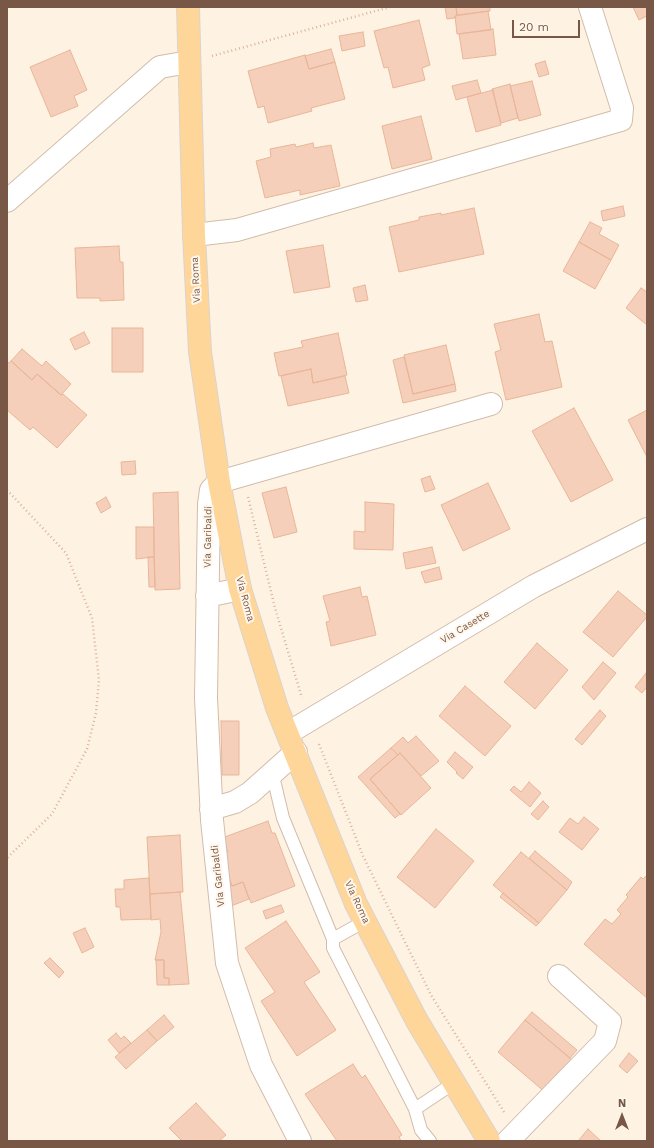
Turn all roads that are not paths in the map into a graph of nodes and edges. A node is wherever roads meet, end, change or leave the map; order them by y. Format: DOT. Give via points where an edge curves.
graph roads {
  1 [pos="188,7"];
  2 [pos="590,7"];
  3 [pos="199,59"];
  4 [pos="7,201"];
  5 [pos="194,235"];
  6 [pos="491,404"];
  7 [pos="219,482"];
  8 [pos="647,529"];
  9 [pos="240,589"];
  10 [pos="207,596"];
  11 [pos="292,743"];
  12 [pos="272,772"];
  13 [pos="211,809"];
  14 [pos="366,921"];
  15 [pos="333,939"];
  16 [pos="559,976"];
  17 [pos="454,1083"];
  18 [pos="415,1109"];
  19 [pos="512,1137"];
  20 [pos="300,1141"];
  21 [pos="430,1141"];
  22 [pos="489,1141"];
  1 -- 3 [label="main road, Via Roma"];
  2 -- 5 [label="street" via="622,108 621,120 237,230"];
  3 -- 4 [label="street" via="160,67"];
  3 -- 5 [label="main road, Via Roma"];
  5 -- 7 [label="main road, Via Roma" via="200,352"];
  6 -- 7 [label="street"];
  7 -- 9 [label="main road, Via Roma"];
  7 -- 10 [label="street, Via Garibaldi" via="211,490 209,504"];
  8 -- 11 [label="street, Via Casette" via="534,586 310,722"];
  9 -- 10 [label="street"];
  9 -- 11 [label="main road, Via Roma" via="277,708"];
  10 -- 13 [label="street, Via Garibaldi" via="206,698"];
  11 -- 12 [label="street, Via Casette"];
  11 -- 14 [label="main road, Via Roma" via="356,904"];
  12 -- 13 [label="street, Via Casette" via="250,793 235,802"];
  12 -- 15 [label="lane" via="283,818"];
  13 -- 20 [label="street, Via Garibaldi" via="227,964 261,1065"];
  14 -- 15 [label="lane"];
  14 -- 17 [label="main road, Via Roma" via="417,1021"];
  15 -- 18 [label="lane" via="334,948"];
  16 -- 19 [label="street" via="610,1022 605,1041"];
  17 -- 18 [label="lane"];
  17 -- 22 [label="main road, Via Roma"];
  18 -- 21 [label="lane" via="422,1130"];
}
